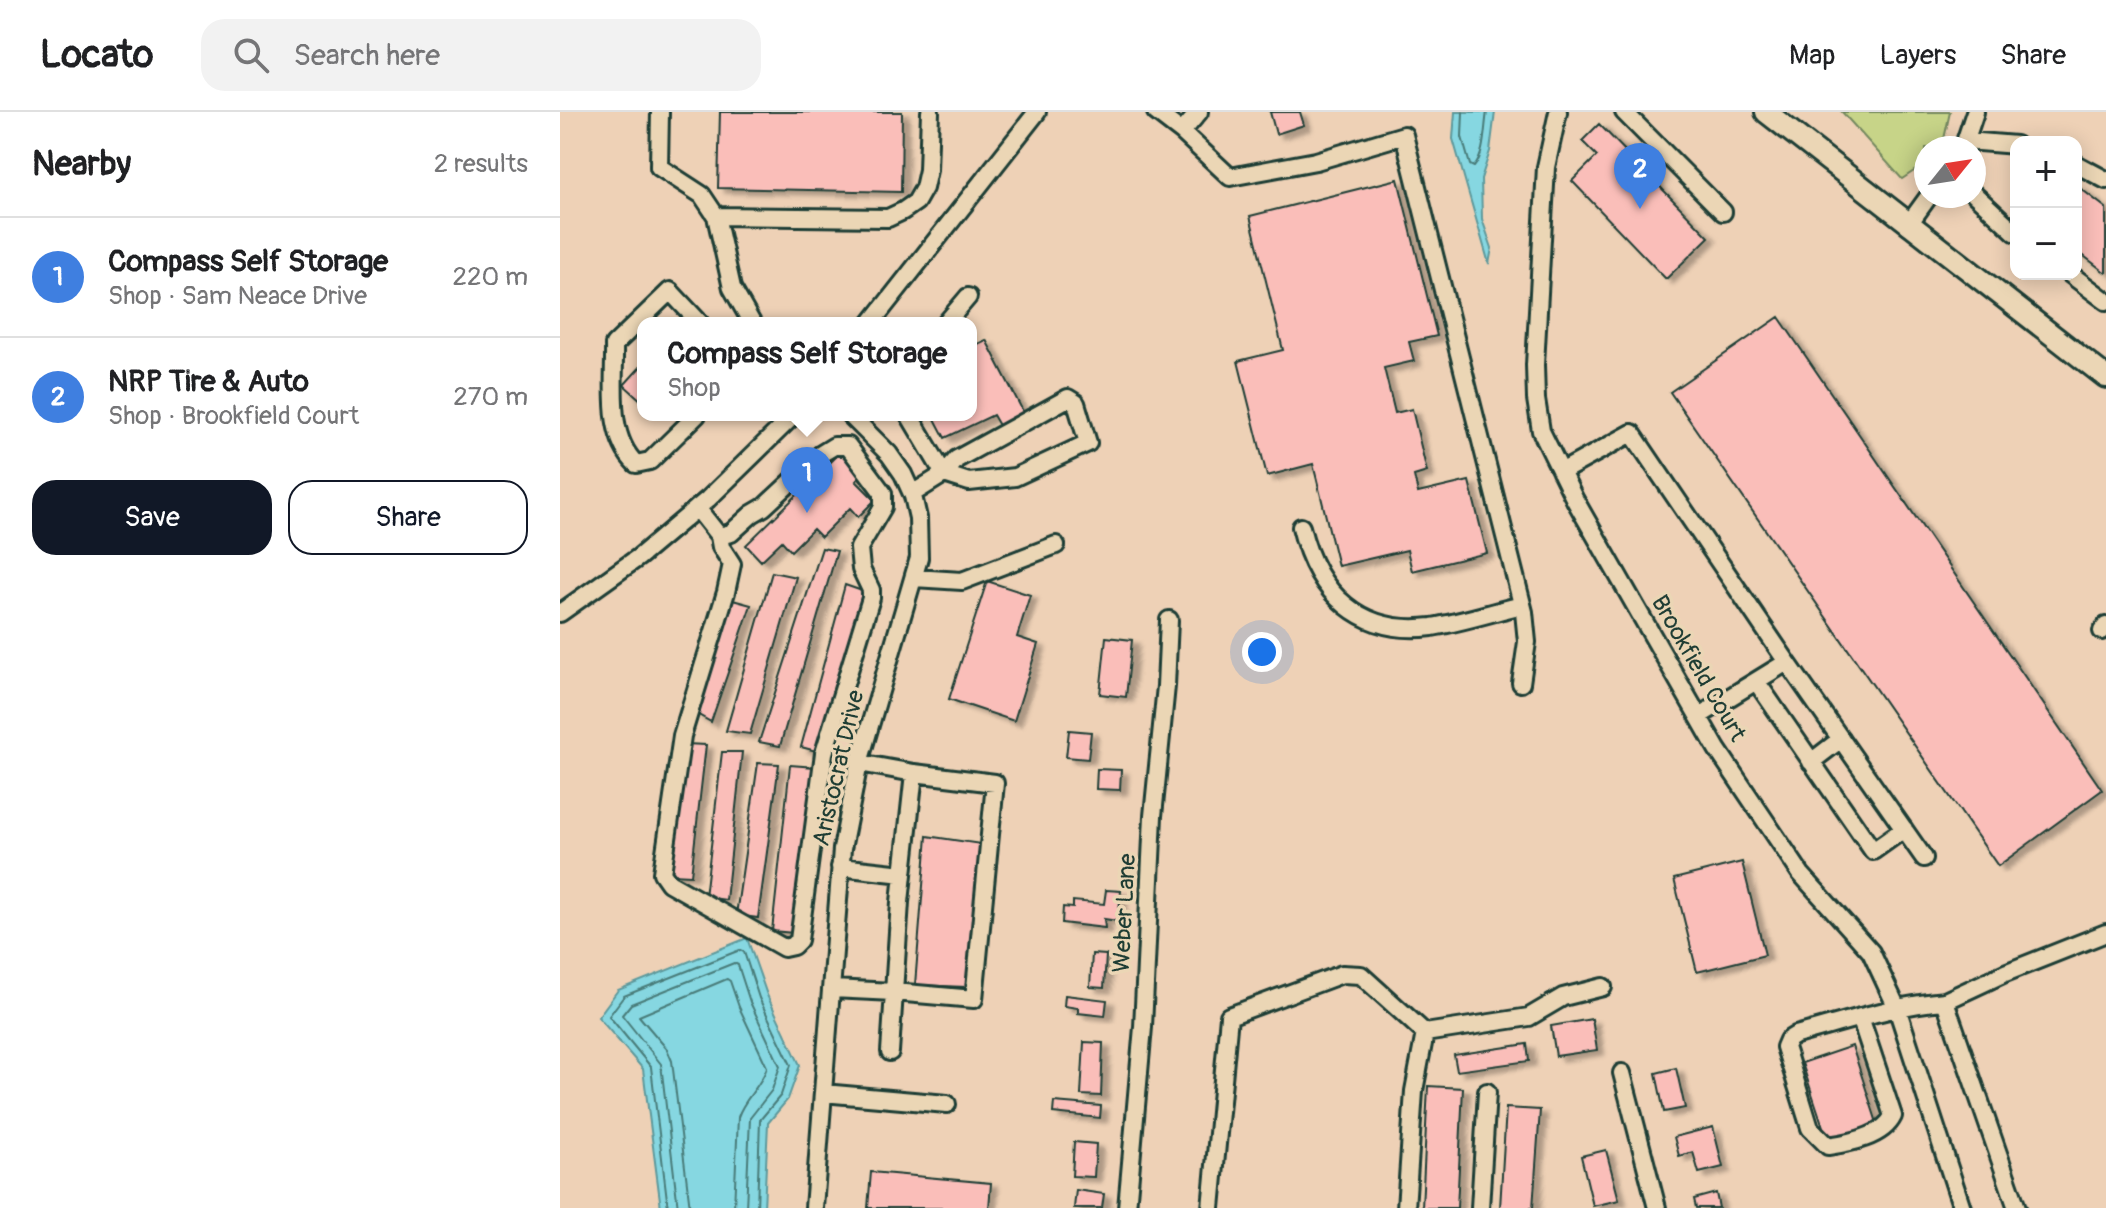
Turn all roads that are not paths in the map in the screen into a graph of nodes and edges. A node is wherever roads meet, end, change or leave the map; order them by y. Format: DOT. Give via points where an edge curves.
graph roads {
  1 [pos="660,112"];
  2 [pos="930,112"];
  3 [pos="1037,112"];
  4 [pos="1156,112"];
  5 [pos="1199,112"];
  6 [pos="1558,112"];
  7 [pos="1624,112"];
  8 [pos="1766,112"];
  9 [pos="1975,112"];
  10 [pos="1182,132"];
  11 [pos="1968,136"];
  12 [pos="1986,144"];
  13 [pos="2010,145"];
  14 [pos="2082,167"];
  15 [pos="2106,180"];
  16 [pos="1986,205"];
  17 [pos="1920,208"];
  18 [pos="1723,212"];
  19 [pos="716,216"];
  20 [pos="1908,225"];
  21 [pos="2010,227"];
  22 [pos="2078,280"];
  23 [pos="968,297"];
  24 [pos="2106,301"];
  25 [pos="643,317"];
  26 [pos="694,317"];
  27 [pos="749,317"];
  28 [pos="876,317"];
  29 [pos="951,317"];
  30 [pos="637,323"];
  31 [pos="2106,377"];
  32 [pos="691,421"];
  33 [pos="788,421"];
  34 [pos="856,421"];
  35 [pos="913,421"];
  36 [pos="1561,472"];
  37 [pos="944,474"];
  38 [pos="912,494"];
  39 [pos="697,508"];
  40 [pos="1301,527"];
  41 [pos="719,536"];
  42 [pos="1056,545"];
  43 [pos="914,578"];
  44 [pos="1522,605"];
  45 [pos="560,613"];
  46 [pos="1169,620"];
  47 [pos="1787,662"];
  48 [pos="1756,681"];
  49 [pos="1521,683"];
  50 [pos="1699,716"];
  51 [pos="1841,739"];
  52 [pos="1811,762"];
  53 [pos="859,763"];
  54 [pos="914,773"];
  55 [pos="1904,829"];
  56 [pos="1924,858"];
  57 [pos="840,867"];
  58 [pos="903,874"];
  59 [pos="2106,933"];
  60 [pos="1603,987"];
  61 [pos="832,989"];
  62 [pos="894,992"];
  63 [pos="1945,1001"];
  64 [pos="1897,1008"];
  65 [pos="1860,1017"];
  66 [pos="1425,1033"];
  67 [pos="890,1052"];
  68 [pos="1622,1073"];
  69 [pos="1487,1092"];
  70 [pos="823,1093"];
  71 [pos="947,1104"];
  72 [pos="814,1208"];
  73 [pos="1127,1208"];
  74 [pos="1211,1208"];
  75 [pos="1406,1208"];
  76 [pos="1480,1208"];
  77 [pos="1657,1208"];
  78 [pos="1962,1208"];
  79 [pos="2017,1208"];
  1 -- 19 [label="street" via="659,167 702,195"];
  2 -- 19 [label="street" via="924,188 903,211 888,218"];
  3 -- 28 [label="street"];
  4 -- 10 [label="street"];
  5 -- 10 [label="street"];
  6 -- 36 [label="street, Brookfield Court" via="1546,167 1535,365 1541,431"];
  7 -- 18 [label="street"];
  8 -- 20 [label="main road"];
  9 -- 11 [label="street"];
  10 -- 44 [label="street" via="1230,177 1316,161 1404,135"];
  12 -- 13 [label="street"];
  14 -- 15 [label="street"];
  16 -- 21 [label="street"];
  17 -- 20 [label="street"];
  19 -- 27 [label="street" via="732,288"];
  20 -- 31 [label="main road"];
  22 -- 24 [label="street"];
  23 -- 29 [label="street"];
  25 -- 26 [label="street" via="670,291"];
  30 -- 32 [label="street" via="614,345 616,428 625,453 636,464 650,461"];
  33 -- 39 [label="street"];
  34 -- 38 [label="street, Aristocrat Drive" via="889,454"];
  35 -- 37 [label="street"];
  36 -- 47 [label="street" via="1632,433"];
  36 -- 50 [label="street, Brookfield Court"];
  37 -- 37 [label="street" via="957,459 1068,398 1076,403 1088,443 1015,477 969,482"];
  37 -- 38 [label="street"];
  38 -- 43 [label="street, Aristocrat Drive" via="919,536"];
  39 -- 41 [label="street"];
  39 -- 45 [label="street"];
  40 -- 44 [label="street" via="1311,561 1336,598 1376,624 1433,627"];
  41 -- 41 [label="street" via="731,533 834,446 848,446 883,493 883,507 859,548 871,598 824,753 799,940 784,948 669,883 662,873 682,736 732,564"];
  42 -- 43 [label="street" via="962,581"];
  43 -- 53 [label="street, Aristocrat Drive"];
  44 -- 49 [label="street" via="1527,642"];
  46 -- 73 [label="street, Weber Lane"];
  47 -- 48 [label="street"];
  47 -- 51 [label="street"];
  48 -- 50 [label="street"];
  48 -- 52 [label="street"];
  50 -- 64 [label="street, Brookfield Court" via="1801,874 1871,952"];
  51 -- 52 [label="street"];
  51 -- 55 [label="street"];
  52 -- 55 [label="street" via="1873,851"];
  53 -- 54 [label="street"];
  53 -- 57 [label="street, Aristocrat Drive"];
  54 -- 58 [label="street"];
  54 -- 62 [label="street" via="995,783 974,999"];
  55 -- 56 [label="street"];
  57 -- 58 [label="street"];
  57 -- 61 [label="street, Aristocrat Drive"];
  58 -- 62 [label="street"];
  59 -- 63 [label="street"];
  60 -- 66 [label="street" via="1563,997 1529,1017"];
  61 -- 62 [label="street"];
  61 -- 70 [label="street, Aristocrat Drive"];
  62 -- 67 [label="street"];
  63 -- 64 [label="street"];
  63 -- 79 [label="street"];
  64 -- 65 [label="street"];
  64 -- 78 [label="street, Brookfield Court"];
  65 -- 65 [label="street" via="1796,1035 1785,1047 1810,1128 1828,1146 1883,1131 1893,1116"];
  66 -- 74 [label="street" via="1361,975 1342,974 1229,1016"];
  66 -- 75 [label="street" via="1414,1091"];
  68 -- 77 [label="street"];
  69 -- 76 [label="street"];
  70 -- 71 [label="street"];
  70 -- 72 [label="street, Aristocrat Drive"];
}
